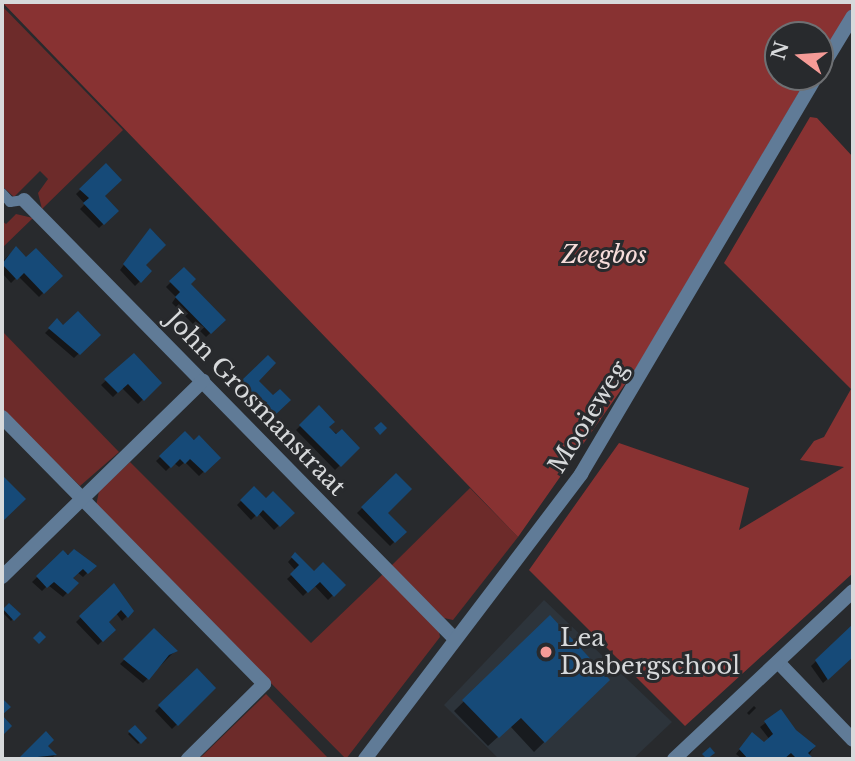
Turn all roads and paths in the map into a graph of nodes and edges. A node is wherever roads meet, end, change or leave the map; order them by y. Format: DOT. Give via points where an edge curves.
graph roads {
  1 [pos="853,16"];
  2 [pos="834,47"];
  3 [pos="808,91"];
  4 [pos="2,193"];
  5 [pos="24,200"];
  6 [pos="203,381"];
  7 [pos="2,417"];
  8 [pos="82,498"];
  9 [pos="2,577"];
  10 [pos="853,591"];
  11 [pos="455,639"];
  12 [pos="778,662"];
  13 [pos="853,740"];
  14 [pos="188,759"];
  15 [pos="365,759"];
  16 [pos="674,759"];
  1 -- 2 [label="street"];
  3 -- 11 [label="street, Mooieweg" via="581,474"];
  4 -- 5 [label="lane" via="10,202"];
  5 -- 6 [label="street, John Grosmanstraat"];
  6 -- 8 [label="street"];
  6 -- 11 [label="street, John Grosmanstraat"];
  7 -- 8 [label="street"];
  8 -- 9 [label="street"];
  8 -- 14 [label="street" via="264,684"];
  10 -- 12 [label="street"];
  11 -- 15 [label="street, Mooieweg"];
  12 -- 13 [label="street"];
  12 -- 16 [label="street"];
}
